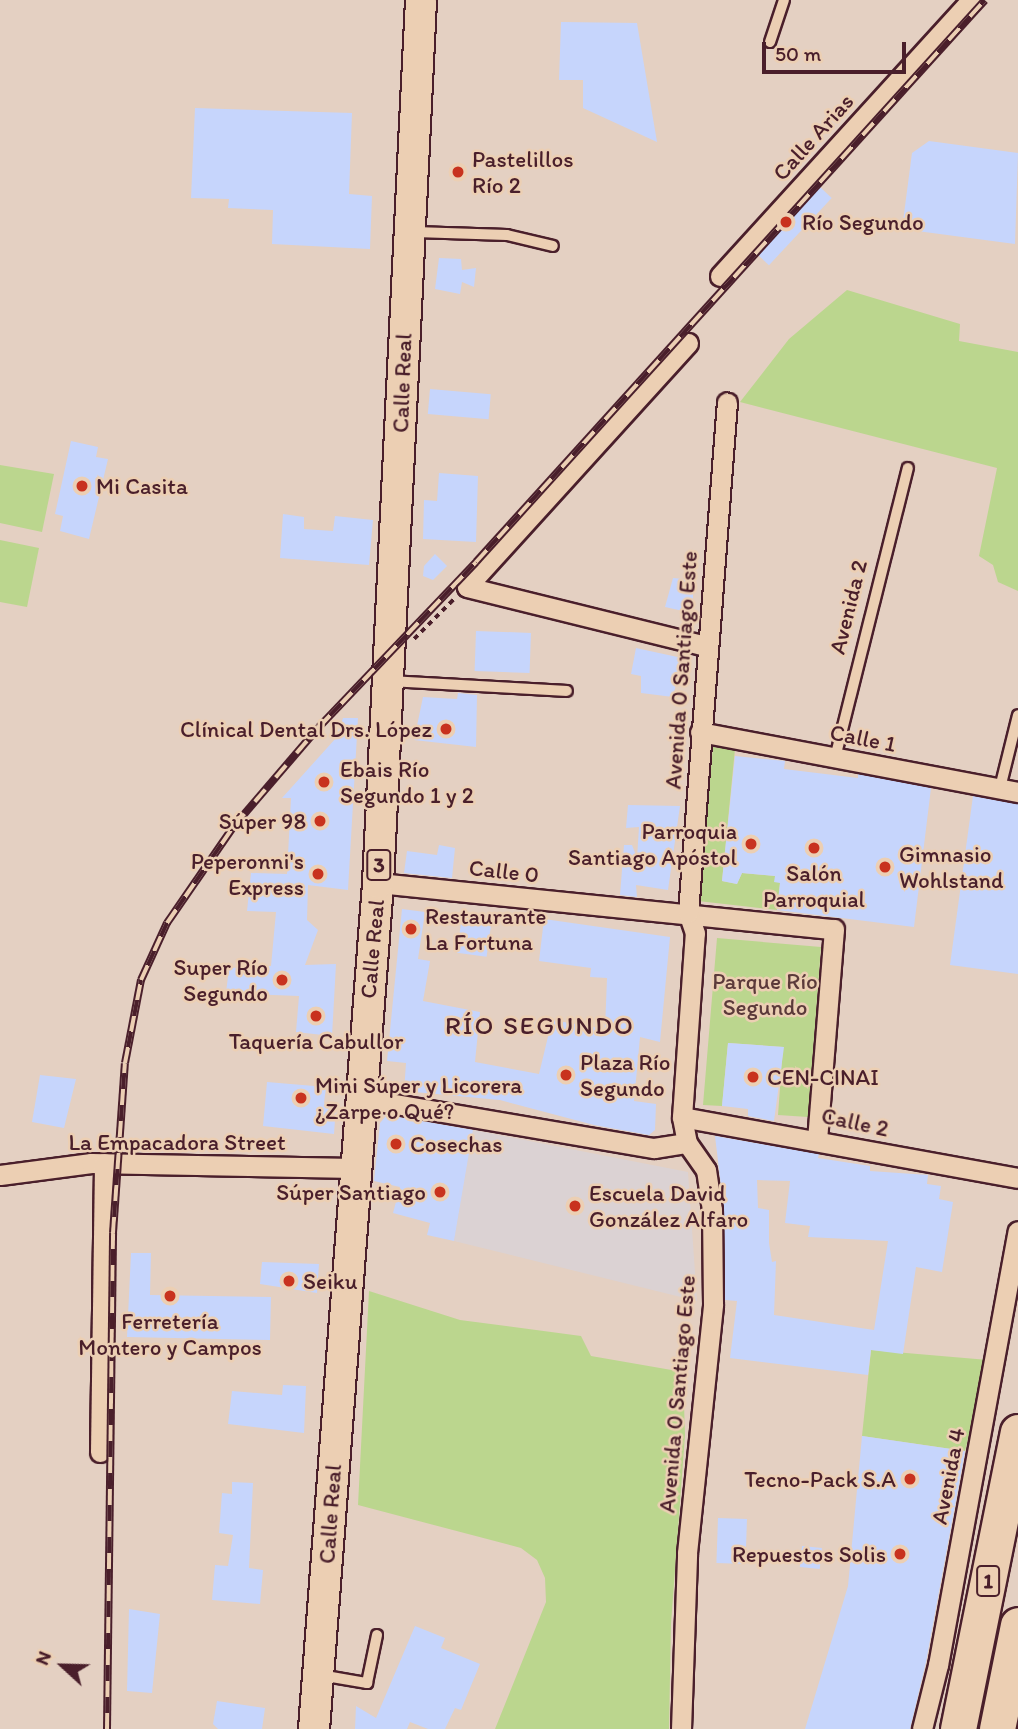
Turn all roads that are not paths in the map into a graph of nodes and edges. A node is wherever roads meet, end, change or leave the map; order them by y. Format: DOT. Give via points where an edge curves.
graph roads {
  1 [pos="421,0"];
  2 [pos="784,0"];
  3 [pos="971,0"];
  4 [pos="770,42"];
  5 [pos="408,232"];
  6 [pos="553,246"];
  7 [pos="720,276"];
  8 [pos="688,343"];
  9 [pos="727,402"];
  10 [pos="908,468"];
  11 [pos="706,646"];
  12 [pos="390,672"];
  13 [pos="567,691"];
  14 [pos="1018,715"];
  15 [pos="700,732"];
  16 [pos="835,758"];
  17 [pos="1009,790"];
  18 [pos="378,883"];
  19 [pos="688,913"];
  20 [pos="360,1098"];
  21 [pos="682,1117"];
  22 [pos="817,1139"];
  23 [pos="687,1143"];
  24 [pos="104,1163"];
  25 [pos="354,1168"];
  26 [pos="0,1175"];
  27 [pos="1018,1177"];
  28 [pos="1018,1231"];
  29 [pos="1018,1432"];
  30 [pos="100,1452"];
  31 [pos="1018,1626"];
  32 [pos="377,1635"];
  33 [pos="318,1674"];
  34 [pos="314,1729"];
  35 [pos="681,1729"];
  36 [pos="922,1729"];
  37 [pos="958,1729"];
  38 [pos="997,1729"];
  1 -- 5 [label="main road, Calle Real / 3"];
  2 -- 4 [label="lane"];
  3 -- 7 [label="street, Calle Arias"];
  5 -- 6 [label="lane" via="506,235"];
  5 -- 12 [label="main road, Calle Real / 3"];
  8 -- 11 [label="street" via="467,587"];
  9 -- 11 [label="street, Avenida 0 Santiago Este"];
  10 -- 16 [label="lane, Avenida 2"];
  11 -- 15 [label="street, Avenida 0 Santiago Este"];
  12 -- 13 [label="lane"];
  12 -- 18 [label="main road, Calle Real / 3"];
  14 -- 17 [label="lane"];
  15 -- 16 [label="street, Calle 1"];
  15 -- 19 [label="street, Avenida 0 Santiago Este"];
  16 -- 17 [label="street, Calle 1"];
  18 -- 19 [label="street, Calle 0"];
  18 -- 20 [label="main road, Calle Real / 3"];
  19 -- 21 [label="street, Avenida 0 Santiago Este" via="695,933"];
  19 -- 22 [label="street, Calle 0" via="834,929"];
  20 -- 23 [label="street" via="654,1148"];
  20 -- 25 [label="main road, Calle Real / 3"];
  21 -- 22 [label="street, Calle 2"];
  21 -- 23 [label="street, Avenida 0 Santiago Este"];
  22 -- 27 [label="street, Calle 2"];
  23 -- 35 [label="street, Avenida 0 Santiago Este" via="706,1170 712,1210 713,1304 687,1553"];
  24 -- 25 [label="street, La Empacadora Street"];
  24 -- 26 [label="street, La Empacadora Street"];
  24 -- 30 [label="street"];
  25 -- 33 [label="main road, Calle Real / 3"];
  28 -- 36 [label="street, Avenida 4" via="938,1665"];
  29 -- 37 [label="highway, 1"];
  31 -- 38 [label="highway, 1"];
  32 -- 33 [label="lane" via="367,1683"];
  33 -- 34 [label="main road, Calle Real / 3"];
}
